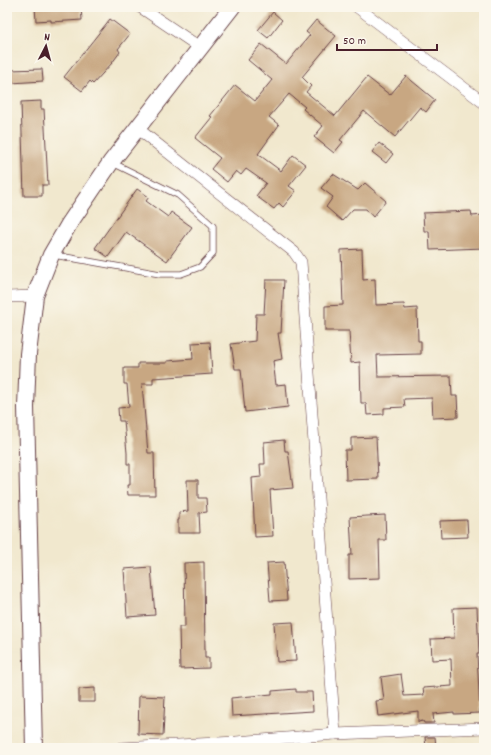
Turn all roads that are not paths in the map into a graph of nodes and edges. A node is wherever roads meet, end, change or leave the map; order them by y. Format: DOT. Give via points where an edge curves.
graph roads {
  1 [pos="140,7"];
  2 [pos="232,7"];
  3 [pos="357,7"];
  4 [pos="201,48"];
  5 [pos="484,103"];
  6 [pos="137,128"];
  7 [pos="110,162"];
  8 [pos="51,255"];
  9 [pos="35,296"];
  10 [pos="7,297"];
  11 [pos="484,728"];
  12 [pos="335,734"];
  13 [pos="34,748"];
  14 [pos="121,748"];
  1 -- 4 [label="street"];
  2 -- 4 [label="street"];
  3 -- 5 [label="street"];
  4 -- 6 [label="street"];
  6 -- 7 [label="street"];
  6 -- 12 [label="street" via="294,252 301,262"];
  7 -- 8 [label="street"];
  7 -- 8 [label="lane" via="178,195 213,226 213,253 200,268 181,274 160,274"];
  8 -- 9 [label="street"];
  9 -- 10 [label="street"];
  9 -- 13 [label="street" via="28,354 26,407"];
  11 -- 12 [label="street"];
  12 -- 14 [label="street"];
}
